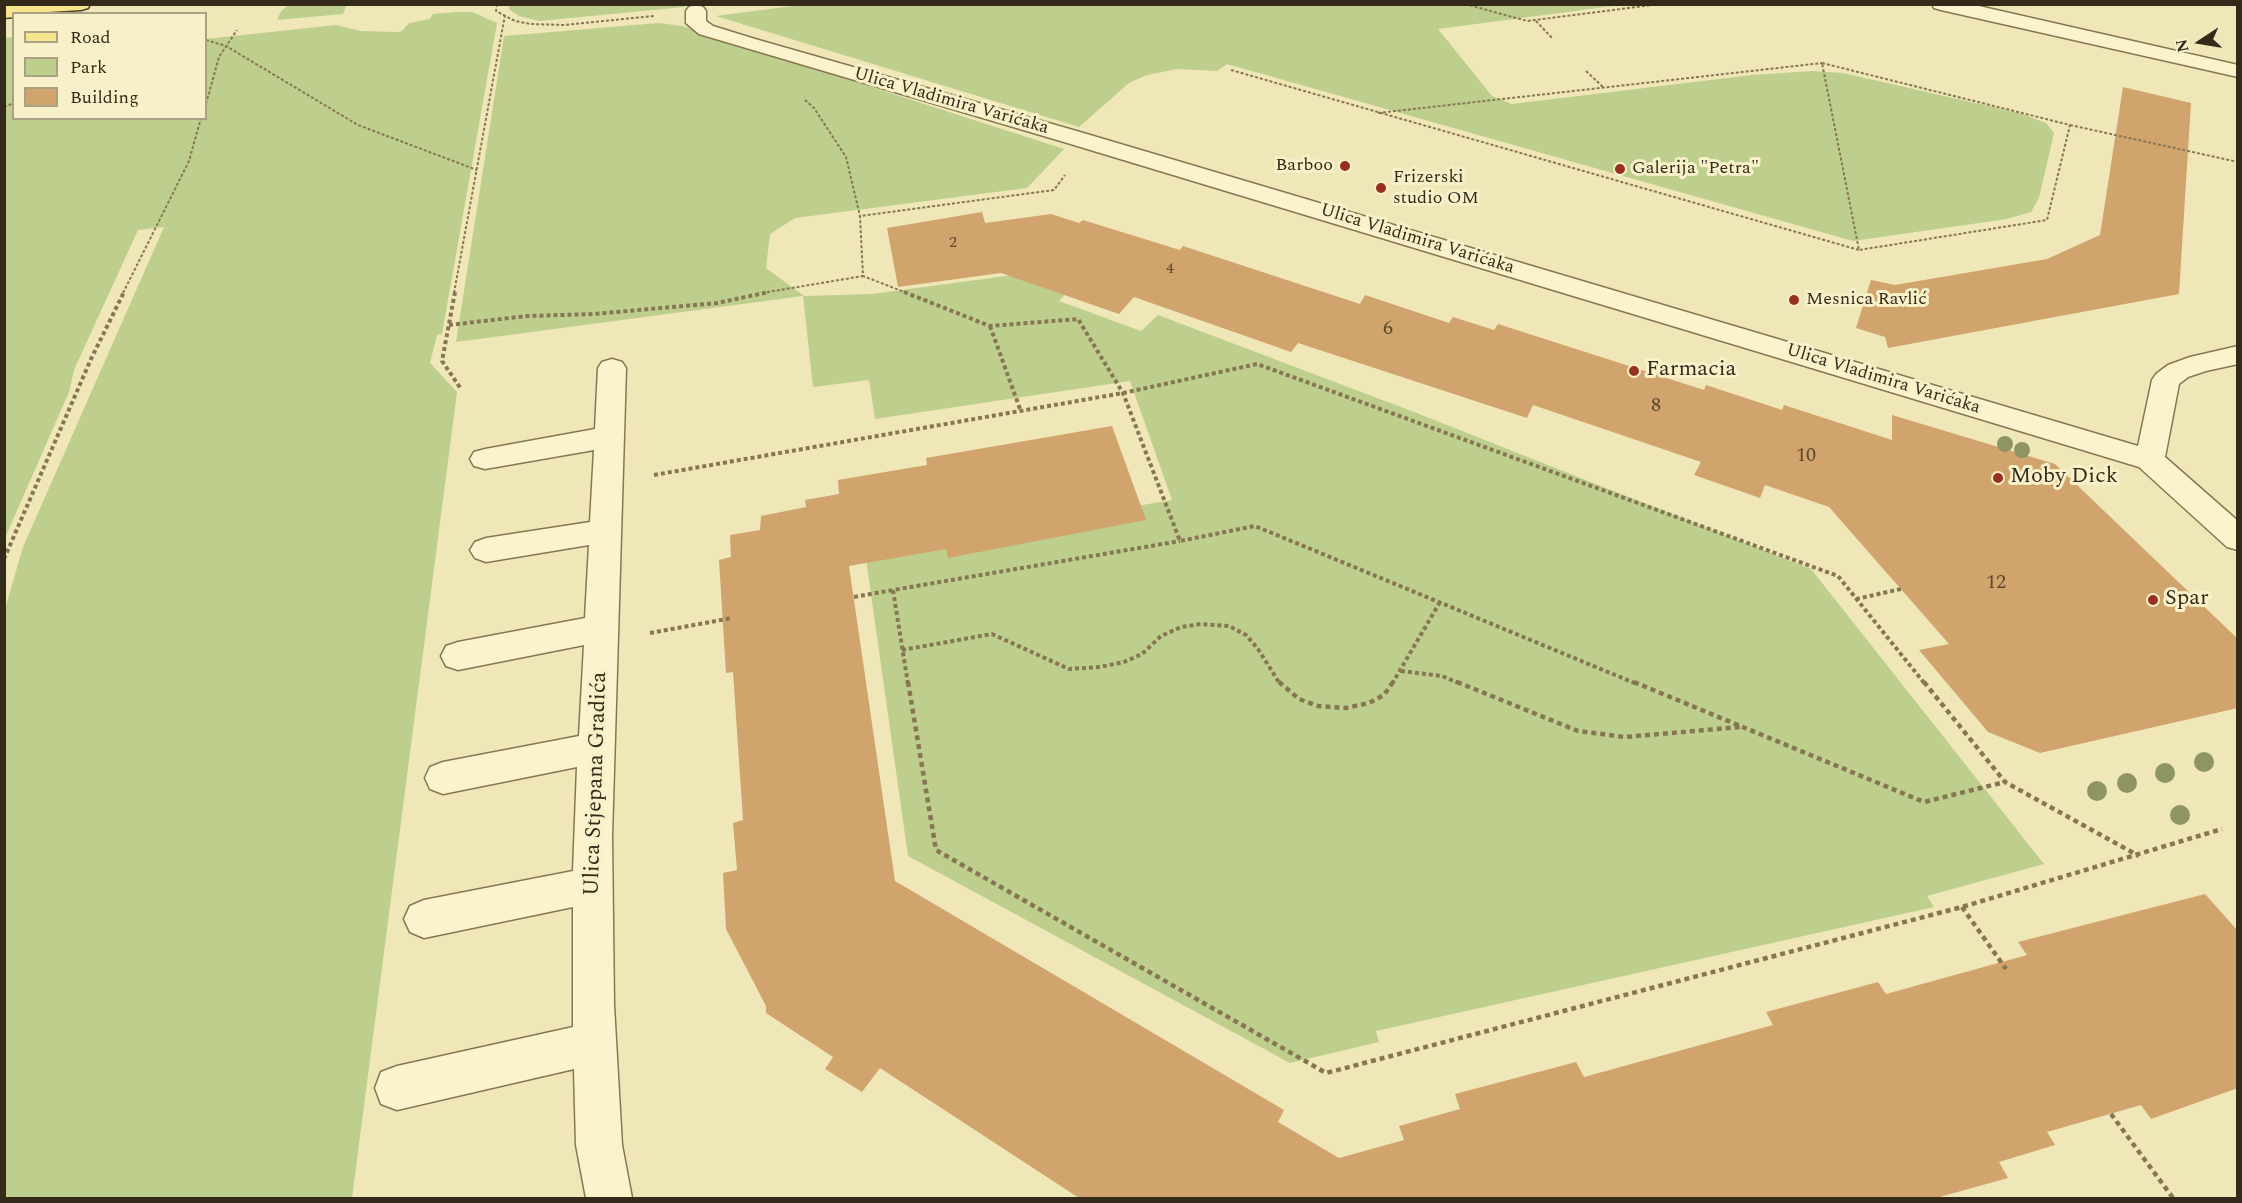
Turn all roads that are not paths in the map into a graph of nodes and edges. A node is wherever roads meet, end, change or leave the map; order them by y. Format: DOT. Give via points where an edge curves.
graph roads {
  1 [pos="81,4"];
  2 [pos="1941,4"];
  3 [pos="696,11"];
  4 [pos="4,12"];
  5 [pos="2238,71"];
  6 [pos="2238,355"];
  7 [pos="612,368"];
  8 [pos="609,437"];
  9 [pos="485,459"];
  10 [pos="2150,460"];
  11 [pos="605,531"];
  12 [pos="2238,539"];
  13 [pos="486,550"];
  14 [pos="601,628"];
  15 [pos="458,656"];
  16 [pos="597,748"];
  17 [pos="443,778"];
  18 [pos="593,885"];
  19 [pos="424,919"];
  20 [pos="596,1044"];
  21 [pos="397,1088"];
  22 [pos="609,1198"];
  1 -- 4 [label="main road"];
  2 -- 5 [label="street"];
  3 -- 10 [label="street, Ulica Vladimira Varićaka" via="696,23 706,30 748,43"];
  6 -- 10 [label="street" via="2200,363 2166,380"];
  7 -- 8 [label="street, Ulica Stjepana Gradića"];
  8 -- 9 [label="street"];
  8 -- 11 [label="street, Ulica Stjepana Gradića"];
  10 -- 12 [label="street, Ulica Vladimira Varićaka"];
  11 -- 13 [label="street"];
  11 -- 14 [label="street, Ulica Stjepana Gradića"];
  14 -- 15 [label="street"];
  14 -- 16 [label="street, Ulica Stjepana Gradića"];
  16 -- 17 [label="street"];
  16 -- 18 [label="street, Ulica Stjepana Gradića"];
  18 -- 19 [label="street"];
  18 -- 20 [label="street, Ulica Stjepana Gradića"];
  20 -- 21 [label="street"];
  20 -- 22 [label="street, Ulica Stjepana Gradića" via="599,1145"];
}
